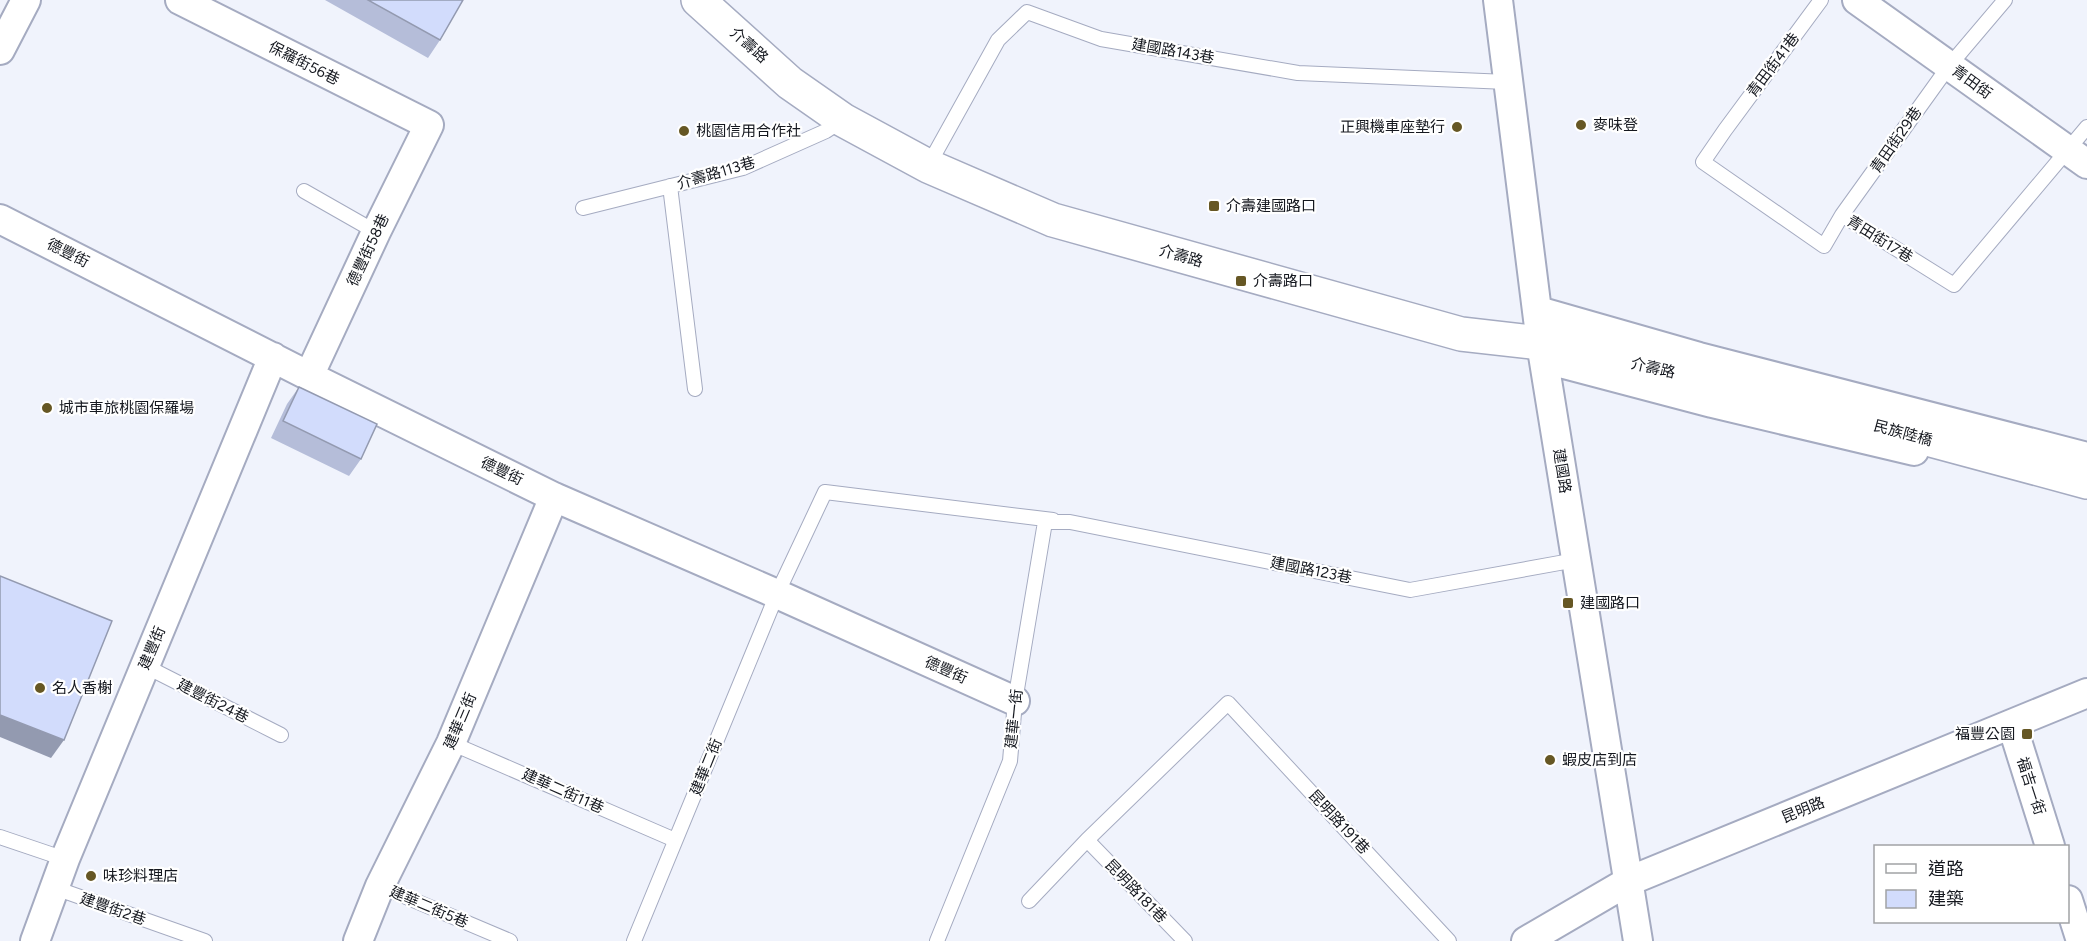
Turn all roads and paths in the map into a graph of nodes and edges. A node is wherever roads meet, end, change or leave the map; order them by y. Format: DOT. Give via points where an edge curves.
graph roads {
  1 [pos="26,0"];
  2 [pos="180,0"];
  3 [pos="698,0"];
  4 [pos="1498,0"];
  5 [pos="1821,0"];
  6 [pos="1857,0"];
  7 [pos="2005,0"];
  8 [pos="0,50"];
  9 [pos="1949,66"];
  10 [pos="1507,82"];
  11 [pos="843,120"];
  12 [pos="429,125"];
  13 [pos="2087,127"];
  14 [pos="1725,130"];
  15 [pos="2078,157"];
  16 [pos="928,166"];
  17 [pos="670,186"];
  18 [pos="304,191"];
  19 [pos="583,208"];
  20 [pos="1842,215"];
  21 [pos="0,219"];
  22 [pos="376,232"];
  23 [pos="1538,310"];
  24 [pos="1543,351"];
  25 [pos="273,357"];
  26 [pos="309,376"];
  27 [pos="1719,383"];
  28 [pos="695,389"];
  29 [pos="2087,457"];
  30 [pos="2087,482"];
  31 [pos="2087,496"];
  32 [pos="554,497"];
  33 [pos="1045,522"];
  34 [pos="1070,522"];
  35 [pos="1576,560"];
  36 [pos="777,594"];
  37 [pos="145,666"];
  38 [pos="2087,693"];
  39 [pos="1015,701"];
  40 [pos="2012,724"];
  41 [pos="281,735"];
  42 [pos="451,742"];
  43 [pos="0,837"];
  44 [pos="675,840"];
  45 [pos="1088,840"];
  46 [pos="2050,845"];
  47 [pos="65,859"];
  48 [pos="1629,881"];
  49 [pos="380,886"];
  50 [pos="55,888"];
  51 [pos="1029,901"];
  52 [pos="2069,906"];
  53 [pos="35,941"];
  54 [pos="205,941"];
  55 [pos="358,941"];
  56 [pos="510,941"];
  57 [pos="634,941"];
  58 [pos="937,941"];
  59 [pos="1185,941"];
  60 [pos="1449,941"];
  61 [pos="1527,941"];
  62 [pos="1638,941"];
  63 [pos="2080,941"];
  1 -- 8 [label="street"];
  2 -- 12 [label="street, 保羅街56巷"];
  3 -- 11 [label="street, 介壽路" via="790,83"];
  4 -- 10 [label="street, 建國路"];
  5 -- 14 [label="lane, 青田街41巷"];
  6 -- 9 [label="street, 青田街"];
  7 -- 9 [label="lane, 青田街29巷"];
  9 -- 15 [label="street, 青田街"];
  9 -- 20 [label="lane, 青田街29巷"];
  10 -- 16 [label="lane, 建國路143巷" via="1298,73 1101,39 1027,12 998,40"];
  10 -- 23 [label="street, 建國路"];
  11 -- 16 [label="street, 介壽路"];
  11 -- 17 [label="lane, 介壽路113巷" via="743,168"];
  12 -- 22 [label="street, 德豐街58巷"];
  13 -- 15 [label="lane"];
  14 -- 20 [label="lane, 青田街17巷" via="1703,162 1824,246"];
  15 -- 20 [label="lane, 青田街17巷" via="1954,285"];
  16 -- 24 [label="street, 介壽路" via="1053,220 1461,334"];
  17 -- 19 [label="lane, 介壽路113巷"];
  17 -- 28 [label="lane"];
  18 -- 22 [label="lane"];
  21 -- 25 [label="street, 德豐街"];
  22 -- 26 [label="street, 德豐街58巷"];
  23 -- 24 [label="street, 建國路"];
  23 -- 29 [label="street, 介壽路" via="1699,357"];
  24 -- 27 [label="street, 介壽路"];
  24 -- 31 [label="street, 介壽路" via="1712,403"];
  24 -- 35 [label="street, 建國路"];
  25 -- 26 [label="street, 德豐街"];
  25 -- 37 [label="street, 建豐街"];
  26 -- 32 [label="street, 德豐街"];
  27 -- 30 [label="street, 民族陸橋"];
  32 -- 36 [label="street, 德豐街"];
  32 -- 42 [label="street, 建華三街"];
  33 -- 34 [label="lane, 建國路123巷"];
  33 -- 39 [label="lane, 建華一街"];
  34 -- 35 [label="lane, 建國路123巷" via="1410,590"];
  34 -- 36 [label="lane, 建華二街" via="825,492"];
  35 -- 48 [label="street, 建國路"];
  36 -- 39 [label="street, 德豐街"];
  36 -- 44 [label="lane, 建華二街"];
  37 -- 41 [label="lane, 建豐街24巷"];
  37 -- 47 [label="street, 建豐街"];
  38 -- 40 [label="street, 昆明路"];
  39 -- 58 [label="lane, 建華一街" via="1010,761"];
  40 -- 46 [label="street, 福吉一街"];
  40 -- 48 [label="street, 昆明路"];
  42 -- 44 [label="lane, 建華二街11巷"];
  42 -- 49 [label="street, 建華三街"];
  43 -- 47 [label="lane"];
  44 -- 57 [label="lane, 建華二街"];
  45 -- 51 [label="lane"];
  45 -- 59 [label="lane, 昆明路181巷"];
  45 -- 60 [label="lane, 昆明路191巷" via="1228,703"];
  47 -- 50 [label="street, 建豐街"];
  48 -- 61 [label="street, 昆明路"];
  48 -- 62 [label="street, 建國路"];
  49 -- 55 [label="street, 建華三街"];
  49 -- 56 [label="lane, 建華二街5巷"];
  50 -- 53 [label="street, 建豐街"];
  50 -- 54 [label="lane, 建豐街2巷"];
  52 -- 63 [label="street"];
}
